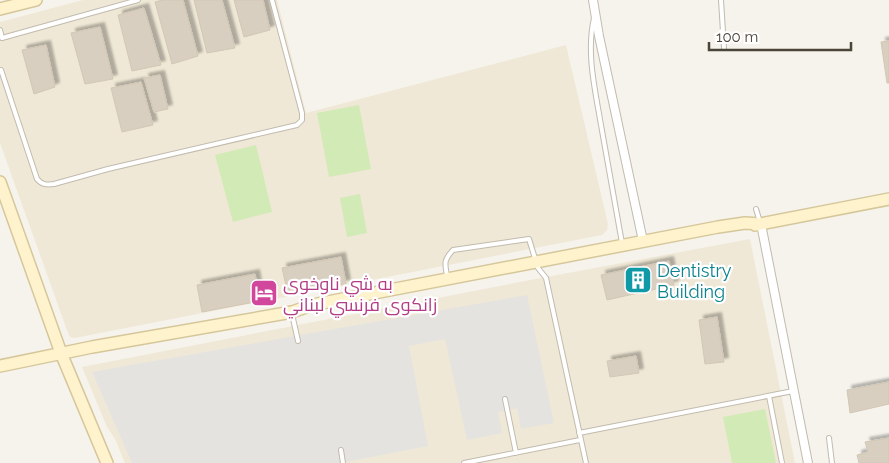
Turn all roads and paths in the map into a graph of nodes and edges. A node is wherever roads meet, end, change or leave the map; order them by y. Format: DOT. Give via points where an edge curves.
graph roads {
  1 [pos="10,0"];
  2 [pos="36,0"];
  3 [pos="138,0"];
  4 [pos="272,0"];
  5 [pos="593,0"];
  6 [pos="721,0"];
  7 [pos="0,3"];
  8 [pos="0,9"];
  9 [pos="595,12"];
  10 [pos="0,30"];
  11 [pos="724,48"];
  12 [pos="1,70"];
  13 [pos="0,182"];
  14 [pos="889,199"];
  15 [pos="756,209"];
  16 [pos="761,224"];
  17 [pos="643,241"];
  18 [pos="623,245"];
  19 [pos="537,264"];
  20 [pos="448,279"];
  21 [pos="292,312"];
  22 [pos="298,341"];
  23 [pos="61,353"];
  24 [pos="0,366"];
  25 [pos="793,391"];
  26 [pos="769,396"];
  27 [pos="505,399"];
  28 [pos="579,433"];
  29 [pos="829,438"];
  30 [pos="580,440"];
  31 [pos="341,450"];
  32 [pos="516,453"];
  33 [pos="107,463"];
  34 [pos="343,463"];
  35 [pos="464,463"];
  36 [pos="586,463"];
  37 [pos="782,463"];
  38 [pos="808,463"];
  39 [pos="832,463"];
  1 -- 7 [label="street"];
  2 -- 8 [label="street"];
  3 -- 10 [label="lane" via="2,38"];
  4 -- 12 [label="lane" via="302,112 302,120 297,125 47,185 38,179"];
  5 -- 9 [label="street"];
  6 -- 11 [label="lane"];
  9 -- 17 [label="street"];
  9 -- 18 [label="lane" via="590,46 593,78"];
  13 -- 23 [label="street"];
  14 -- 16 [label="street"];
  15 -- 16 [label="lane"];
  16 -- 17 [label="street" via="724,226"];
  16 -- 19 [label="street"];
  16 -- 25 [label="street"];
  17 -- 18 [label="street"];
  18 -- 19 [label="street"];
  19 -- 20 [label="street"];
  19 -- 20 [label="lane" via="528,239 453,250 445,263"];
  19 -- 21 [label="street" via="313,312"];
  19 -- 28 [label="lane" via="546,278"];
  20 -- 21 [label="street" via="312,305"];
  21 -- 22 [label="lane"];
  21 -- 23 [label="street"];
  23 -- 24 [label="street"];
  23 -- 33 [label="street"];
  25 -- 26 [label="lane"];
  25 -- 38 [label="street"];
  26 -- 28 [label="lane"];
  26 -- 37 [label="lane"];
  27 -- 32 [label="lane"];
  28 -- 30 [label="lane"];
  29 -- 39 [label="lane"];
  30 -- 32 [label="lane"];
  30 -- 36 [label="lane"];
  31 -- 34 [label="lane"];
  32 -- 35 [label="lane"];
}
